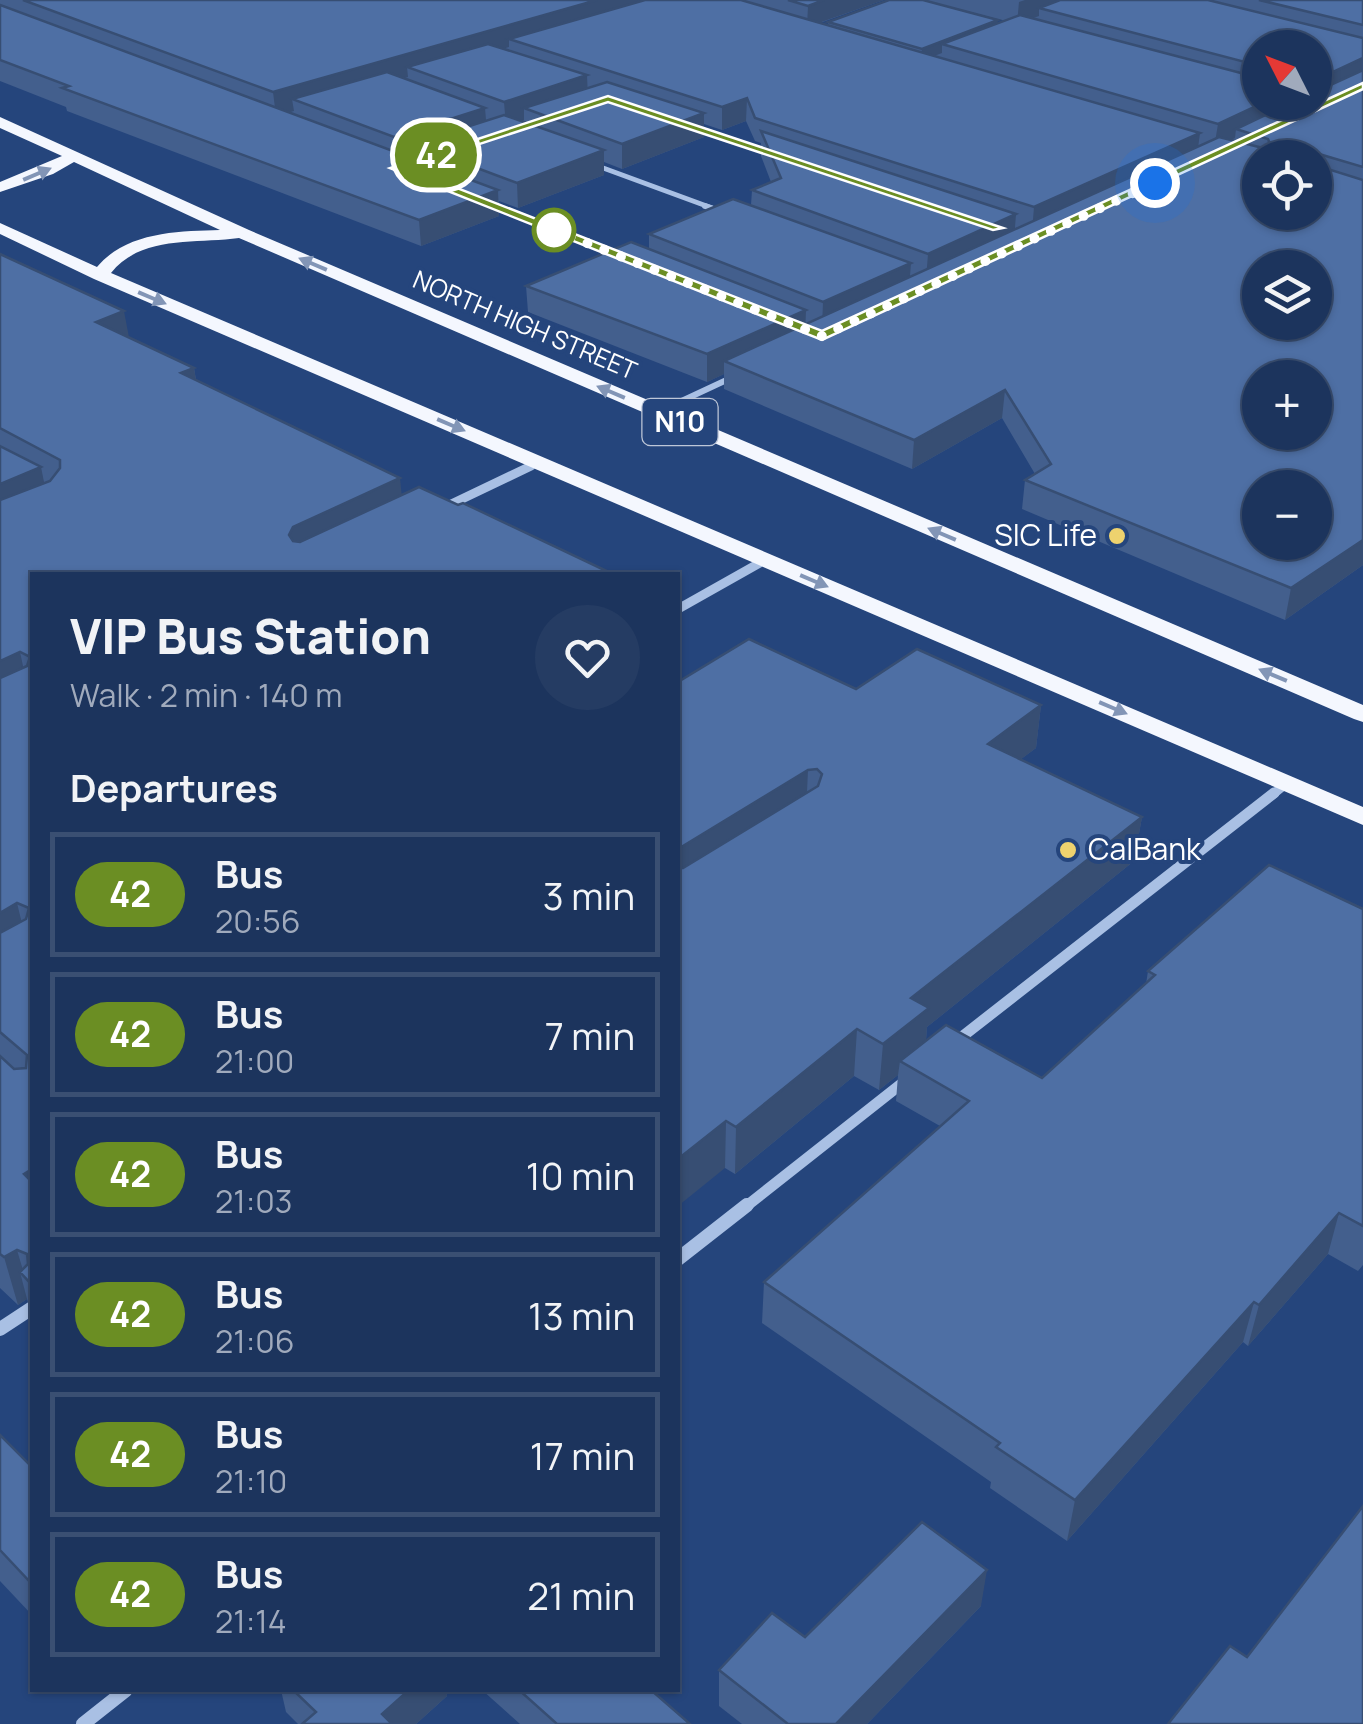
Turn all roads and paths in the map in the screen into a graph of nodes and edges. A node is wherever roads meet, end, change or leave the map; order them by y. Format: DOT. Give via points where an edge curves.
graph roads {
  1 [pos="0,122"];
  2 [pos="682,123"];
  3 [pos="774,154"];
  4 [pos="72,156"];
  5 [pos="591,163"];
  6 [pos="0,186"];
  7 [pos="478,200"];
  8 [pos="732,215"];
  9 [pos="0,228"];
  10 [pos="243,234"];
  11 [pos="622,257"];
  12 [pos="100,276"];
  13 [pos="740,374"];
  14 [pos="657,412"];
  15 [pos="539,462"];
  16 [pos="448,506"];
  17 [pos="431,514"];
  18 [pos="464,514"];
  19 [pos="765,560"];
  20 [pos="680,609"];
  21 [pos="1363,714"];
  22 [pos="1288,782"];
  23 [pos="1363,818"];
  24 [pos="944,1051"];
  25 [pos="912,1076"];
  26 [pos="680,1257"];
  27 [pos="30,1309"];
  28 [pos="0,1329"];
  29 [pos="123,1692"];
  30 [pos="83,1724"];
  1 -- 4 [label="highway, NORTH HIGH STREET / N10"];
  2 -- 3 [label="street"];
  6 -- 4 [label="highway, one-way"];
  4 -- 10 [label="highway, NORTH HIGH STREET / N10"];
  5 -- 8 [label="street"];
  7 -- 11 [label="street"];
  9 -- 12 [label="highway"];
  10 -- 12 [label="highway" via="156,241 113,258"];
  14 -- 10 [label="highway, NORTH HIGH STREET / N10, one-way"];
  12 -- 15 [label="highway, one-way"];
  13 -- 14 [label="street"];
  21 -- 14 [label="highway, NORTH HIGH STREET / N10, one-way"];
  15 -- 16 [label="street"];
  15 -- 19 [label="highway"];
  16 -- 17 [label="street"];
  16 -- 18 [label="street"];
  19 -- 20 [label="street"];
  19 -- 22 [label="highway, one-way"];
  22 -- 23 [label="highway"];
  22 -- 24 [label="street"];
  25 -- 26 [label="street"];
  27 -- 28 [label="street"];
  29 -- 30 [label="street"];
}
